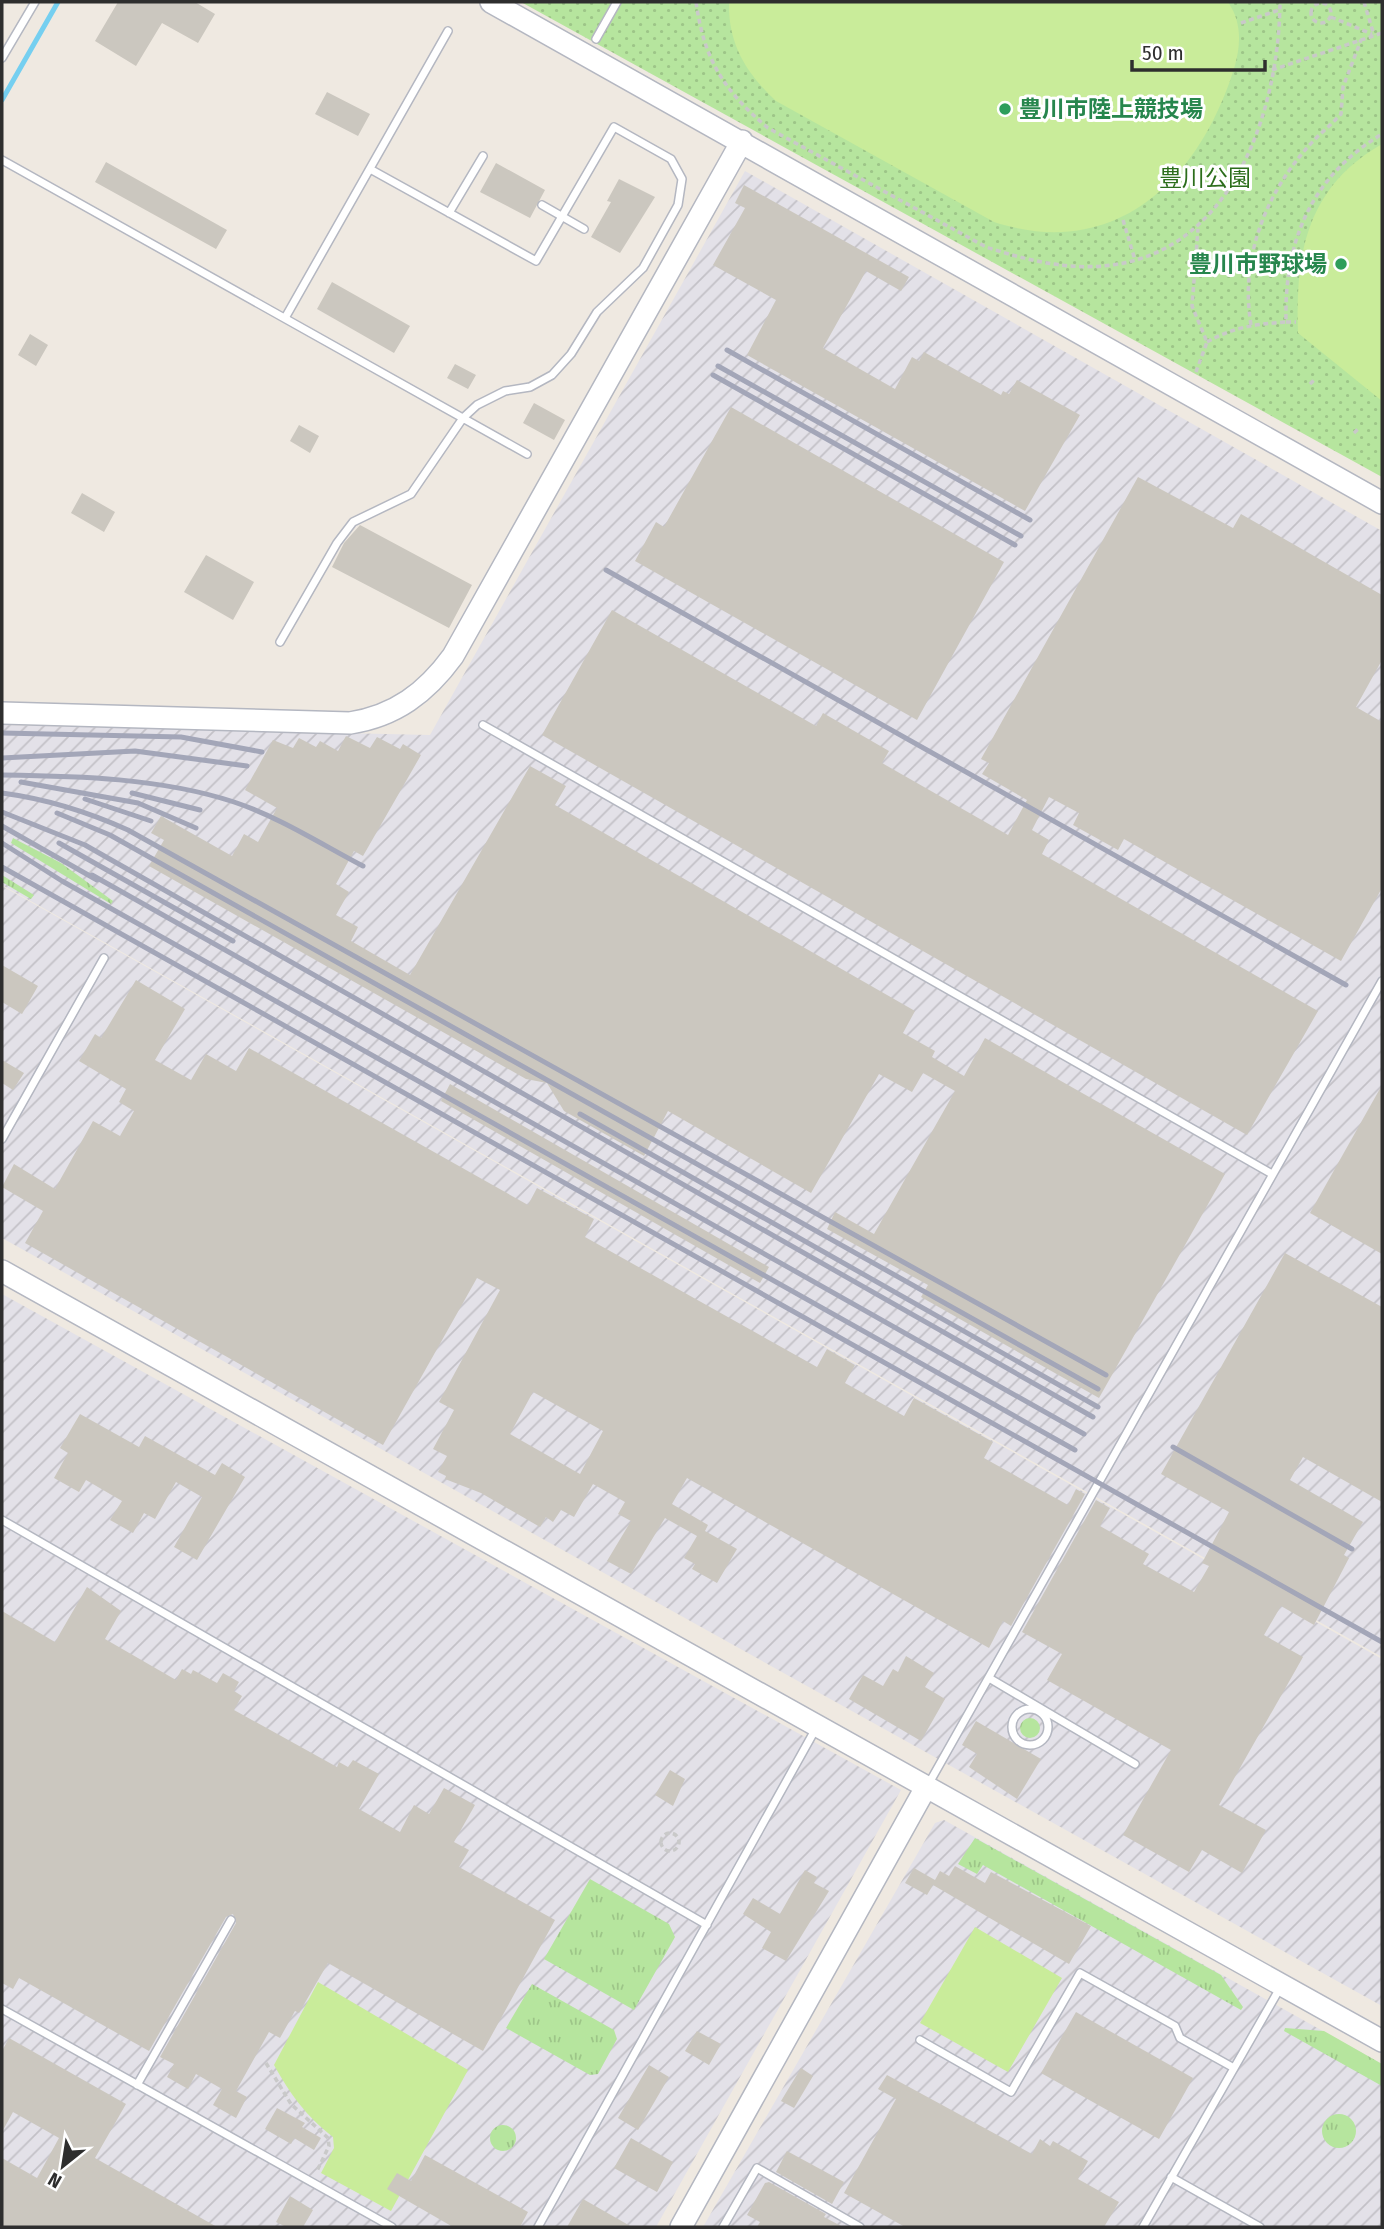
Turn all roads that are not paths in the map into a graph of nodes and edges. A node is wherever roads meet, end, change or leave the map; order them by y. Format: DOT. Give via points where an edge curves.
graph roads {
  1 [pos="35,2"];
  2 [pos="491,2"];
  3 [pos="617,2"];
  4 [pos="448,31"];
  5 [pos="596,39"];
  6 [pos="2,58"];
  7 [pos="742,141"];
  8 [pos="483,156"];
  9 [pos="2,160"];
  10 [pos="370,169"];
  11 [pos="542,205"];
  12 [pos="449,213"];
  13 [pos="562,216"];
  14 [pos="584,229"];
  15 [pos="285,318"];
  16 [pos="463,418"];
  17 [pos="527,454"];
  18 [pos="1382,503"];
  19 [pos="280,642"];
  20 [pos="2,713"];
  21 [pos="482,725"];
  22 [pos="104,958"];
  23 [pos="1382,981"];
  24 [pos="2,1139"];
  25 [pos="1272,1174"];
  26 [pos="2,1271"];
  27 [pos="2,1520"];
  28 [pos="989,1678"];
  29 [pos="1041,1710"];
  30 [pos="817,1727"];
  31 [pos="1136,1764"];
  32 [pos="925,1789"];
  33 [pos="231,1920"];
  34 [pos="707,1925"];
  35 [pos="1281,1985"];
  36 [pos="2,2009"];
  37 [pos="920,2040"];
  38 [pos="1382,2041"];
  39 [pos="1234,2068"];
  40 [pos="137,2085"];
  41 [pos="1171,2177"];
  42 [pos="391,2227"];
  43 [pos="538,2227"];
  44 [pos="681,2227"];
  45 [pos="723,2227"];
  46 [pos="860,2227"];
  47 [pos="1143,2227"];
  48 [pos="1260,2227"];
  1 -- 6 [label="lane"];
  2 -- 7 [label="street"];
  3 -- 5 [label="lane"];
  4 -- 10 [label="lane"];
  7 -- 18 [label="street"];
  7 -- 20 [label="street" via="453,656 422,692 382,715 350,723"];
  8 -- 12 [label="lane"];
  9 -- 15 [label="lane"];
  10 -- 12 [label="lane"];
  10 -- 15 [label="lane"];
  11 -- 13 [label="lane"];
  12 -- 13 [label="lane" via="536,261"];
  13 -- 14 [label="lane"];
  13 -- 16 [label="lane" via="614,127 671,159 682,178 678,205 643,268 597,312 562,366 530,387 488,399"];
  15 -- 16 [label="lane"];
  16 -- 17 [label="lane"];
  16 -- 19 [label="lane" via="411,494 364,515 346,530"];
  21 -- 25 [label="lane"];
  22 -- 24 [label="lane"];
  23 -- 25 [label="lane"];
  25 -- 28 [label="lane"];
  26 -- 30 [label="street"];
  27 -- 34 [label="lane"];
  28 -- 29 [label="lane"];
  28 -- 32 [label="lane"];
  29 -- 29 [label="lane" via="1048,1721 1045,1738 1036,1745 1020,1743 1013,1734 1014,1718 1022,1711"];
  29 -- 31 [label="lane"];
  30 -- 32 [label="street"];
  30 -- 34 [label="lane"];
  32 -- 35 [label="street"];
  32 -- 44 [label="street"];
  33 -- 40 [label="lane"];
  34 -- 43 [label="lane"];
  35 -- 38 [label="street"];
  35 -- 39 [label="lane"];
  36 -- 40 [label="lane"];
  37 -- 39 [label="lane" via="1011,2092 1080,1973 1175,2026 1180,2038"];
  39 -- 41 [label="lane"];
  40 -- 42 [label="lane"];
  41 -- 47 [label="lane"];
  41 -- 48 [label="lane"];
  45 -- 46 [label="lane" via="757,2168"];
}
